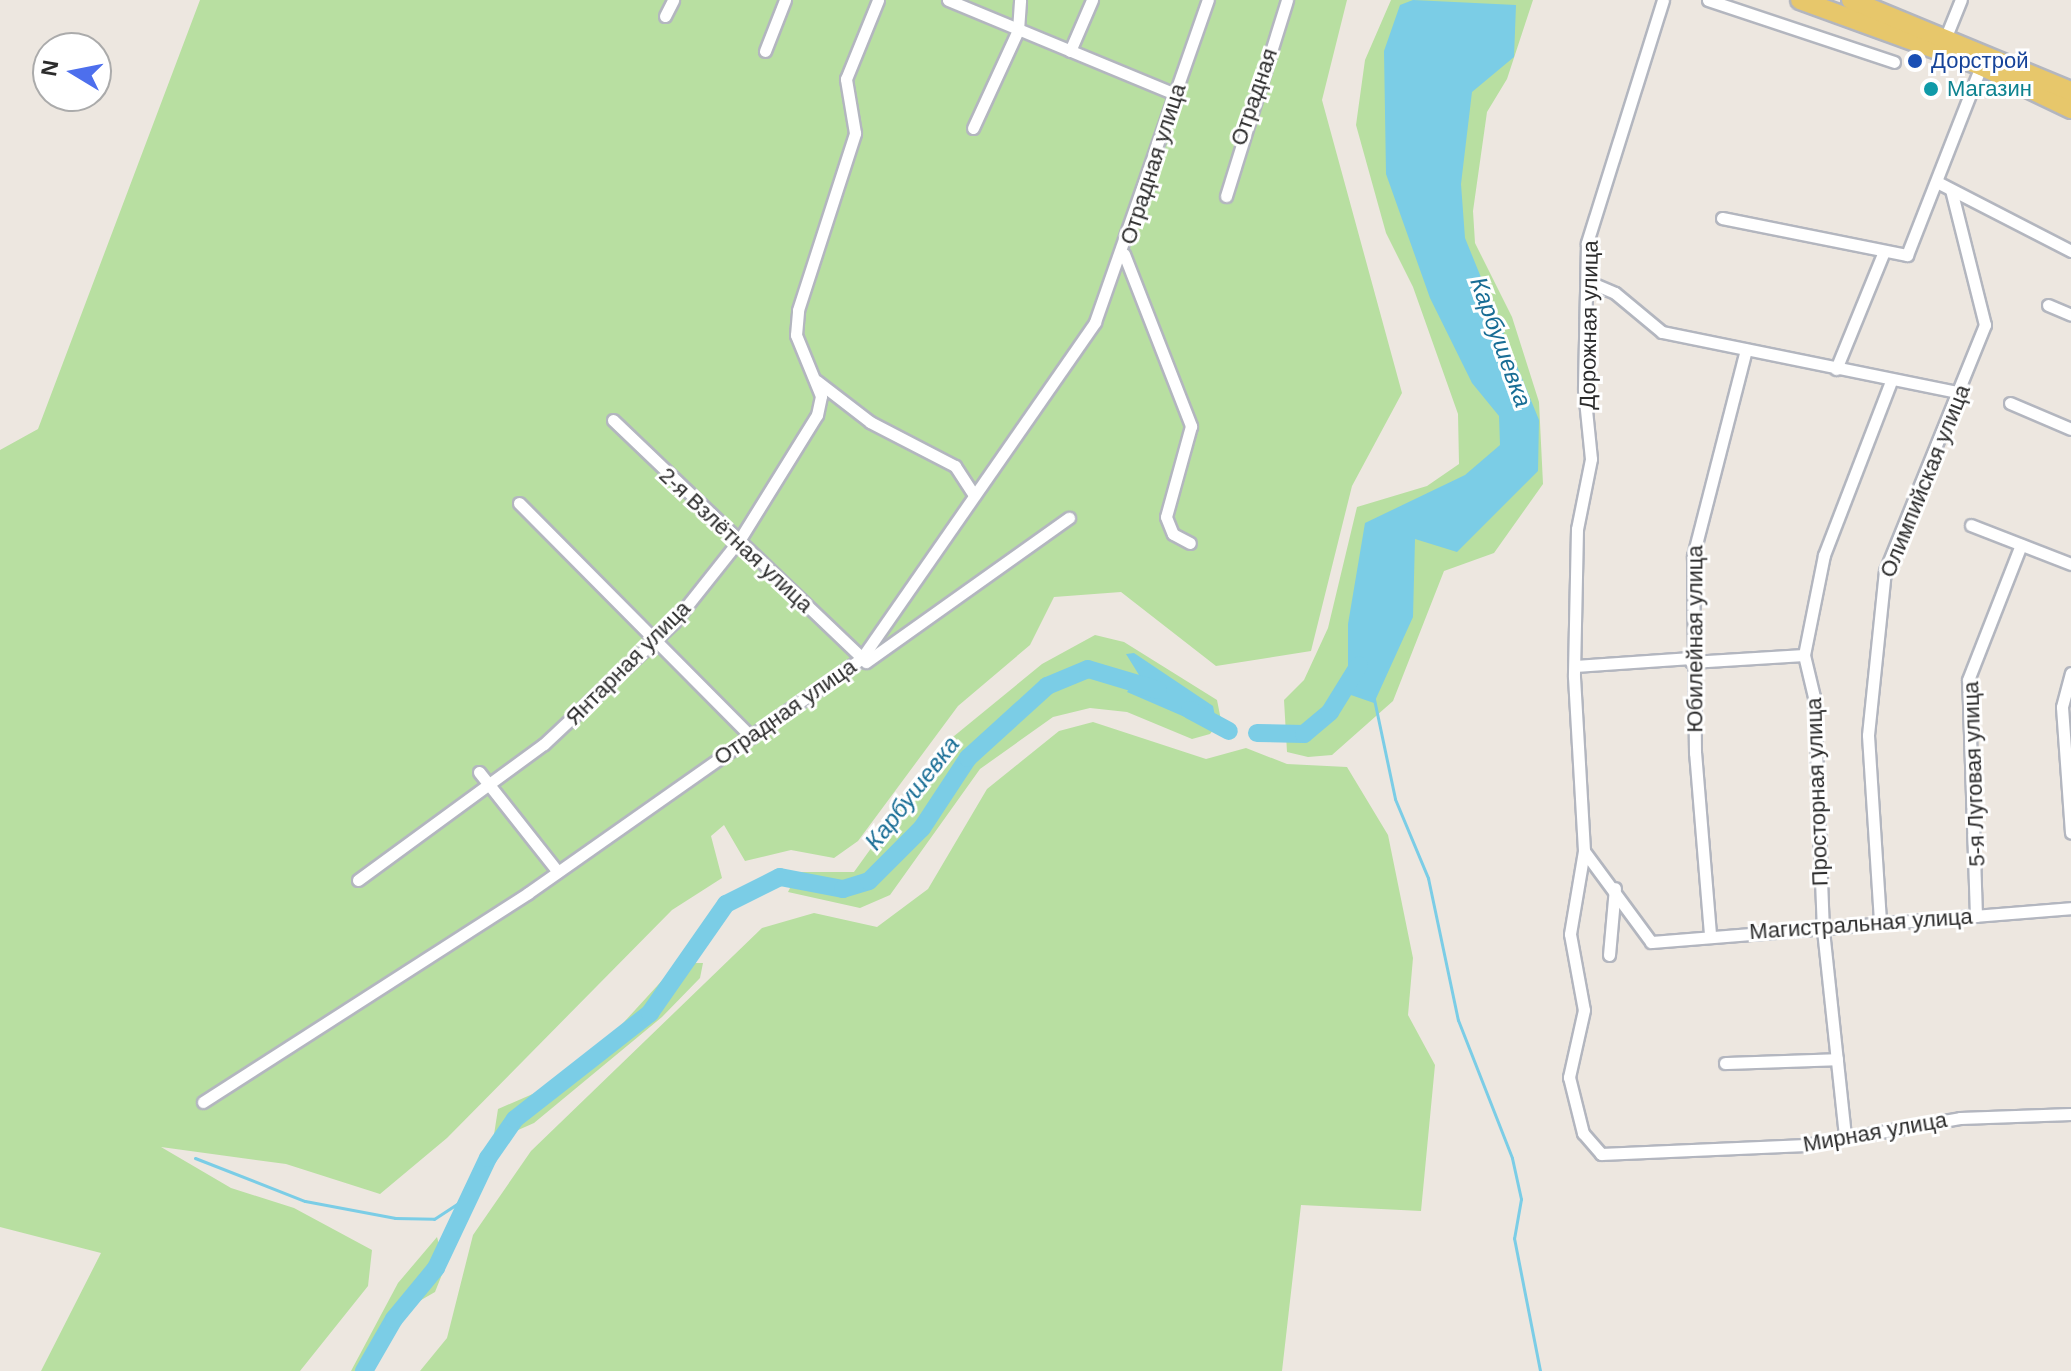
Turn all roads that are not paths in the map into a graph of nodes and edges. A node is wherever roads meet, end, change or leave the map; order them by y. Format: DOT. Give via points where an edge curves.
graph roads {
  1 [pos="673,0"];
  2 [pos="785,0"];
  3 [pos="878,0"];
  4 [pos="948,0"];
  5 [pos="1020,0"];
  6 [pos="1092,0"];
  7 [pos="1208,0"];
  8 [pos="1287,0"];
  9 [pos="1663,0"];
  10 [pos="1708,0"];
  11 [pos="1800,0"];
  12 [pos="1851,0"];
  13 [pos="1961,0"];
  14 [pos="665,16"];
  15 [pos="1018,30"];
  16 [pos="1947,34"];
  17 [pos="765,51"];
  18 [pos="1070,51"];
  19 [pos="1894,62"];
  20 [pos="1981,66"];
  21 [pos="2071,91"];
  22 [pos="1175,94"];
  23 [pos="2071,109"];
  24 [pos="973,128"];
  25 [pos="1937,182"];
  26 [pos="1951,190"];
  27 [pos="1226,196"];
  28 [pos="1722,218"];
  29 [pos="2071,251"];
  30 [pos="1124,254"];
  31 [pos="1883,254"];
  32 [pos="1587,281"];
  33 [pos="2048,305"];
  34 [pos="2071,315"];
  35 [pos="1746,350"];
  36 [pos="1836,369"];
  37 [pos="817,381"];
  38 [pos="1891,381"];
  39 [pos="1961,393"];
  40 [pos="2010,403"];
  41 [pos="613,420"];
  42 [pos="2071,429"];
  43 [pos="974,495"];
  44 [pos="519,503"];
  45 [pos="1069,518"];
  46 [pos="1971,525"];
  47 [pos="740,539"];
  48 [pos="1190,543"];
  49 [pos="2021,545"];
  50 [pos="2071,564"];
  51 [pos="657,638"];
  52 [pos="1804,655"];
  53 [pos="861,659"];
  54 [pos="1691,660"];
  55 [pos="1575,666"];
  56 [pos="2071,673"];
  57 [pos="751,737"];
  58 [pos="479,772"];
  59 [pos="488,785"];
  60 [pos="2071,833"];
  61 [pos="1584,851"];
  62 [pos="558,872"];
  63 [pos="358,880"];
  64 [pos="1615,888"];
  65 [pos="2071,908"];
  66 [pos="1976,916"];
  67 [pos="1880,921"];
  68 [pos="1823,930"];
  69 [pos="1710,934"];
  70 [pos="1609,955"];
  71 [pos="1837,1059"];
  72 [pos="1725,1063"];
  73 [pos="203,1102"];
  74 [pos="2071,1114"];
  75 [pos="1845,1135"];
  1 -- 14 [label="street"];
  2 -- 17 [label="street"];
  3 -- 37 [label="street" via="846,79 855,133 798,310 796,335"];
  4 -- 15 [label="street"];
  5 -- 15 [label="street"];
  6 -- 18 [label="street"];
  7 -- 22 [label="street, Отрадная улица"];
  8 -- 27 [label="street, Отрадная"];
  9 -- 32 [label="street, Дорожная улица" via="1587,243"];
  10 -- 19 [label="street"];
  11 -- 20 [label="main road"];
  12 -- 16 [label="main road"];
  13 -- 16 [label="street"];
  15 -- 18 [label="street"];
  15 -- 24 [label="street"];
  16 -- 21 [label="main road"];
  18 -- 22 [label="street"];
  20 -- 23 [label="main road"];
  20 -- 25 [label="street"];
  22 -- 30 [label="street, Отрадная улица"];
  25 -- 26 [label="street"];
  25 -- 31 [label="street" via="1914,248"];
  26 -- 29 [label="street"];
  26 -- 39 [label="street, Олимпийская улица" via="1985,325"];
  28 -- 31 [label="street"];
  30 -- 43 [label="street, Отрадная улица" via="1095,322"];
  30 -- 48 [label="street" via="1191,426 1166,517 1173,534"];
  31 -- 36 [label="street"];
  32 -- 35 [label="street" via="1615,293 1662,332"];
  32 -- 55 [label="street, Дорожная улица" via="1584,390 1591,459 1577,529"];
  33 -- 34 [label="street"];
  35 -- 36 [label="street"];
  35 -- 54 [label="street, Юбилейная улица" via="1696,523"];
  36 -- 38 [label="street"];
  37 -- 43 [label="street" via="870,422 955,466"];
  37 -- 47 [label="street, Янтарная улица" via="817,415"];
  38 -- 39 [label="street"];
  38 -- 52 [label="street" via="1824,555"];
  39 -- 67 [label="street, Олимпийская улица" via="1885,571 1869,678"];
  40 -- 42 [label="street"];
  41 -- 47 [label="street, 2-я Взлётная улица"];
  43 -- 53 [label="street, Отрадная улица"];
  44 -- 51 [label="street"];
  45 -- 53 [label="street" via="866,662"];
  46 -- 49 [label="street"];
  47 -- 51 [label="street, Янтарная улица"];
  47 -- 53 [label="street, 2-я Взлётная улица"];
  49 -- 50 [label="street"];
  49 -- 66 [label="street, 5-я Луговая улица" via="1968,680"];
  51 -- 57 [label="street"];
  51 -- 59 [label="street, Янтарная улица"];
  52 -- 54 [label="street"];
  52 -- 68 [label="street, Просторная улица" via="1814,697"];
  53 -- 57 [label="street, Отрадная улица"];
  54 -- 55 [label="street"];
  54 -- 69 [label="street, Юбилейная улица"];
  55 -- 61 [label="street, Дорожная улица"];
  56 -- 60 [label="street" via="2062,707"];
  57 -- 62 [label="street, Отрадная улица"];
  58 -- 59 [label="street"];
  59 -- 62 [label="street"];
  59 -- 63 [label="street, Янтарная улица"];
  61 -- 64 [label="street"];
  61 -- 75 [label="street, Мирная улица" via="1570,934 1584,1010 1569,1077 1593,1149 1632,1156 1806,1145"];
  62 -- 73 [label="street, Отрадная улица"];
  64 -- 69 [label="street, Магистральная улица" via="1651,942"];
  64 -- 70 [label="street"];
  65 -- 66 [label="street, Магистральная улица"];
  66 -- 67 [label="street, Магистральная улица"];
  67 -- 68 [label="street, Магистральная улица"];
  68 -- 69 [label="street, Магистральная улица"];
  68 -- 71 [label="street, Просторная улица"];
  71 -- 72 [label="street"];
  71 -- 75 [label="street, Просторная улица"];
  74 -- 75 [label="street, Мирная улица" via="1960,1118"];
}
